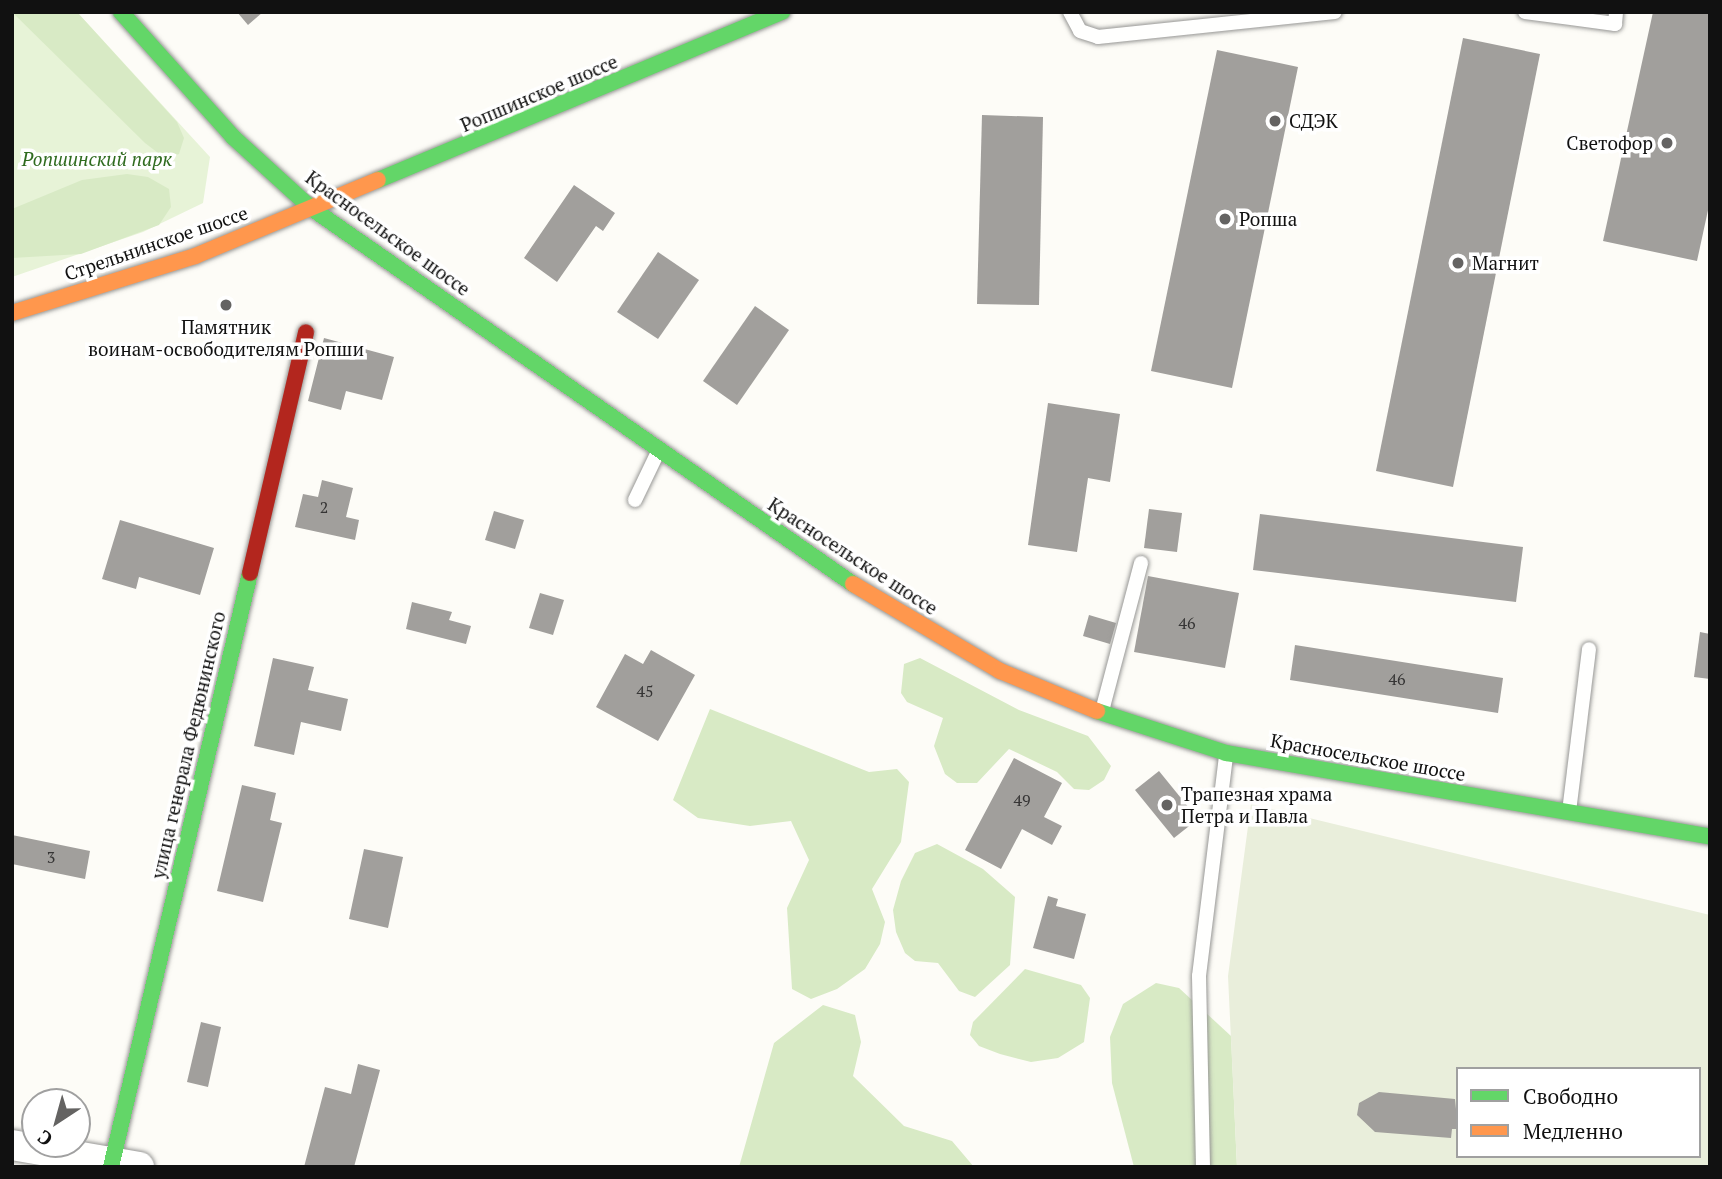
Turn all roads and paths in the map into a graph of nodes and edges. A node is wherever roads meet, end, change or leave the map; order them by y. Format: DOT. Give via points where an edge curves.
graph roads {
  1 [pos="121,12"];
  2 [pos="782,12"];
  3 [pos="1070,12"];
  4 [pos="1335,12"];
  5 [pos="1525,12"];
  6 [pos="1616,12"];
  7 [pos="312,208"];
  8 [pos="12,313"];
  9 [pos="306,332"];
  10 [pos="658,452"];
  11 [pos="635,500"];
  12 [pos="1141,563"];
  13 [pos="1589,649"];
  14 [pos="1102,713"];
  15 [pos="1226,753"];
  16 [pos="1569,813"];
  17 [pos="1710,837"];
  18 [pos="12,1145"];
  19 [pos="120,1165"];
  20 [pos="1203,1167"];
  1 -- 7 [label="main road, Красносельское шоссе" via="233,137"];
  2 -- 7 [label="main road, Ропшинское шоссе"];
  3 -- 4 [label="lane" via="1080,30 1098,37"];
  5 -- 6 [label="lane" via="1615,24"];
  7 -- 8 [label="main road, Стрельнинское шоссе" via="195,256"];
  7 -- 10 [label="main road, Красносельское шоссе"];
  9 -- 19 [label="main road, улица генерала Федюнинского"];
  10 -- 11 [label="lane"];
  10 -- 14 [label="main road, Красносельское шоссе" via="909,618 1000,671"];
  12 -- 14 [label="lane"];
  13 -- 16 [label="lane"];
  14 -- 15 [label="main road, Красносельское шоссе"];
  15 -- 16 [label="main road, Красносельское шоссе"];
  15 -- 20 [label="lane" via="1199,976"];
  16 -- 17 [label="main road, Красносельское шоссе"];
  18 -- 19 [label="street"];
}
